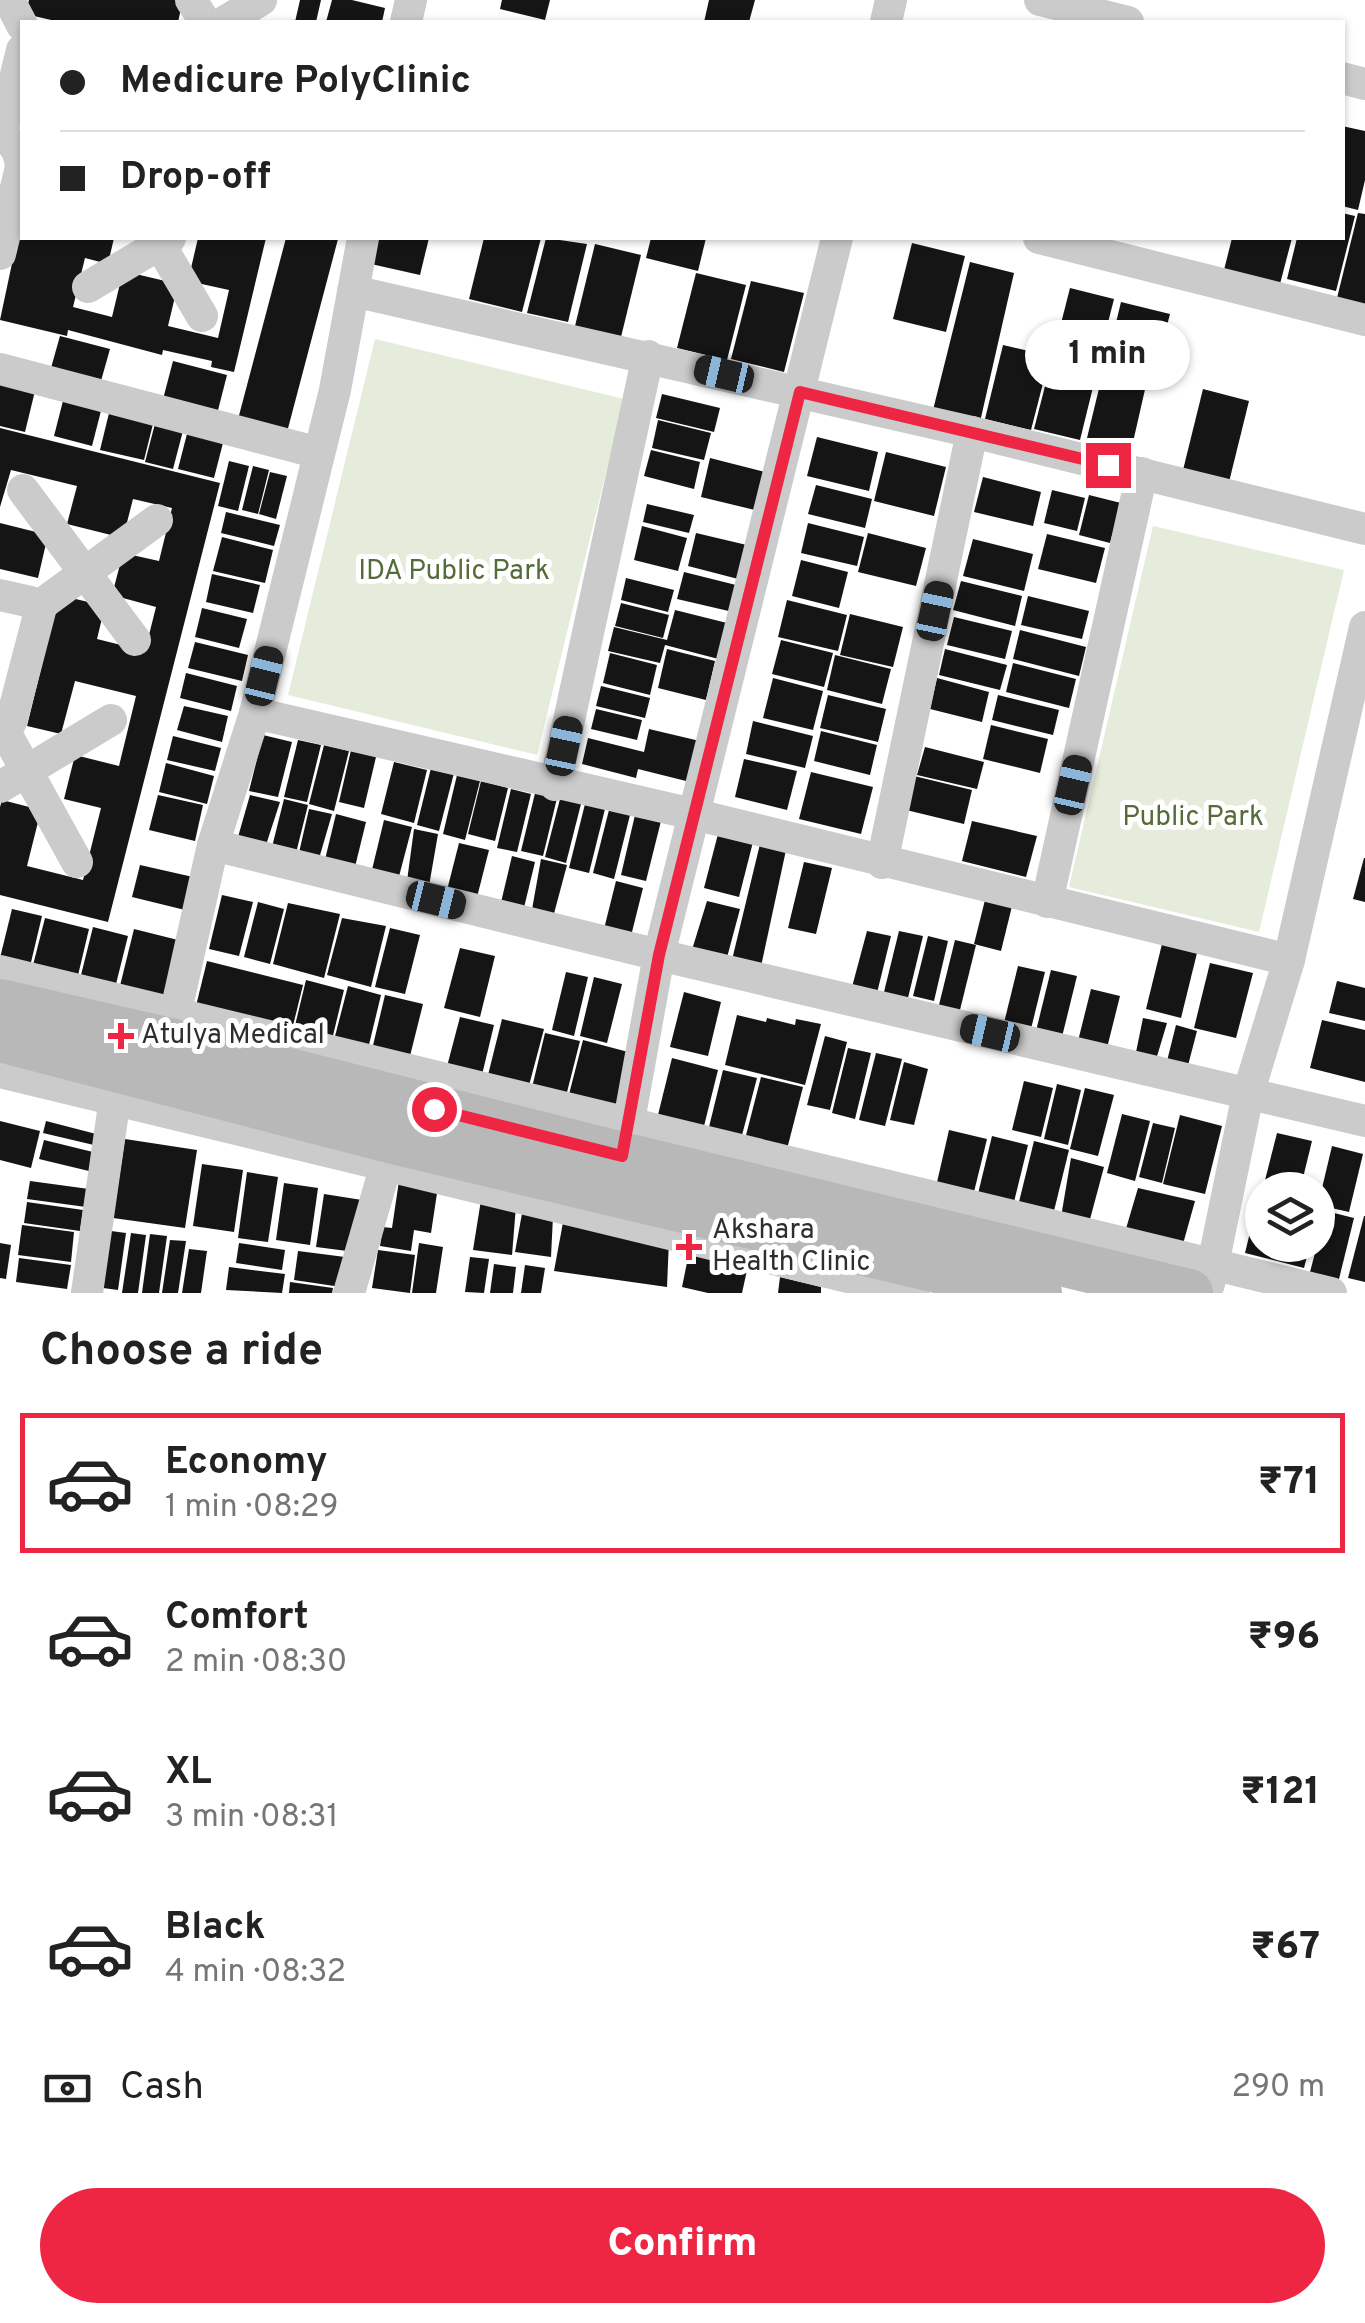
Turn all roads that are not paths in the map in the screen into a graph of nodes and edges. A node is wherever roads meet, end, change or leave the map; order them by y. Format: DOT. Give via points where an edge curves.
graph roads {
  1 [pos="261,0"];
  2 [pos="1040,0"];
  3 [pos="227,20"];
  4 [pos="1120,20"];
  5 [pos="20,58"];
  6 [pos="0,136"];
  7 [pos="20,158"];
  8 [pos="20,175"];
  9 [pos="161,240"];
  10 [pos="363,240"];
  11 [pos="838,240"];
  12 [pos="1047,240"];
  13 [pos="0,254"];
  14 [pos="88,287"];
  15 [pos="352,291"];
  16 [pos="202,316"];
  17 [pos="1365,320"];
  18 [pos="648,356"];
  19 [pos="0,369"];
  20 [pos="800,392"];
  21 [pos="972,432"];
  22 [pos="319,452"];
  23 [pos="1142,474"];
  24 [pos="23,490"];
  25 [pos="157,520"];
  26 [pos="1365,529"];
  27 [pos="85,572"];
  28 [pos="0,594"];
  29 [pos="38,607"];
  30 [pos="1365,627"];
  31 [pos="136,640"];
  32 [pos="1357,710"];
  33 [pos="255,713"];
  34 [pos="111,720"];
  35 [pos="2,731"];
  36 [pos="13,779"];
  37 [pos="555,785"];
  38 [pos="693,814"];
  39 [pos="213,845"];
  40 [pos="77,862"];
  41 [pos="882,862"];
  42 [pos="1047,902"];
  43 [pos="659,955"];
  44 [pos="1289,960"];
  45 [pos="0,971"];
  46 [pos="0,1003"];
  47 [pos="172,1028"];
  48 [pos="0,1038"];
  49 [pos="0,1072"];
  50 [pos="117,1083"];
  51 [pos="1248,1094"];
  52 [pos="1365,1121"];
  53 [pos="626,1139"];
  54 [pos="390,1153"];
  55 [pos="929,1272"];
  56 [pos="1203,1283"];
  57 [pos="87,1293"];
  58 [pos="349,1293"];
  59 [pos="1038,1293"];
  60 [pos="1331,1293"];
  1 -- 3 [label="street"];
  2 -- 4 [label="street"];
  5 -- 6 [label="street"];
  6 -- 7 [label="street"];
  8 -- 13 [label="street"];
  9 -- 14 [label="street"];
  9 -- 16 [label="street"];
  10 -- 15 [label="street"];
  11 -- 20 [label="street"];
  12 -- 17 [label="street"];
  15 -- 18 [label="street"];
  15 -- 22 [label="street"];
  18 -- 20 [label="street"];
  18 -- 37 [label="street"];
  19 -- 22 [label="street"];
  20 -- 21 [label="street"];
  20 -- 38 [label="street"];
  21 -- 23 [label="street"];
  21 -- 41 [label="street"];
  22 -- 33 [label="street"];
  23 -- 26 [label="street"];
  23 -- 42 [label="street"];
  24 -- 27 [label="street"];
  25 -- 27 [label="street"];
  27 -- 29 [label="street"];
  27 -- 31 [label="street"];
  28 -- 29 [label="street"];
  29 -- 35 [label="street" via="11,722"];
  30 -- 32 [label="street"];
  32 -- 44 [label="street"];
  33 -- 37 [label="street"];
  33 -- 39 [label="street"];
  34 -- 36 [label="street"];
  35 -- 36 [label="street"];
  36 -- 40 [label="street"];
  37 -- 38 [label="street"];
  38 -- 41 [label="street"];
  38 -- 43 [label="street"];
  39 -- 43 [label="street"];
  39 -- 47 [label="street"];
  41 -- 42 [label="street"];
  42 -- 44 [label="street"];
  43 -- 51 [label="street"];
  43 -- 53 [label="street"];
  44 -- 51 [label="street"];
  45 -- 47 [label="street"];
  46 -- 47 [label="main road"];
  47 -- 53 [label="main road"];
  48 -- 50 [label="main road"];
  49 -- 50 [label="street"];
  50 -- 54 [label="main road"];
  50 -- 57 [label="street"];
  51 -- 52 [label="street"];
  51 -- 56 [label="street"];
  53 -- 55 [label="main road"];
  53 -- 56 [label="street"];
  54 -- 55 [label="main road"];
  54 -- 58 [label="street"];
  55 -- 56 [label="main road"];
  55 -- 59 [label="main road"];
  56 -- 60 [label="street"];
}
